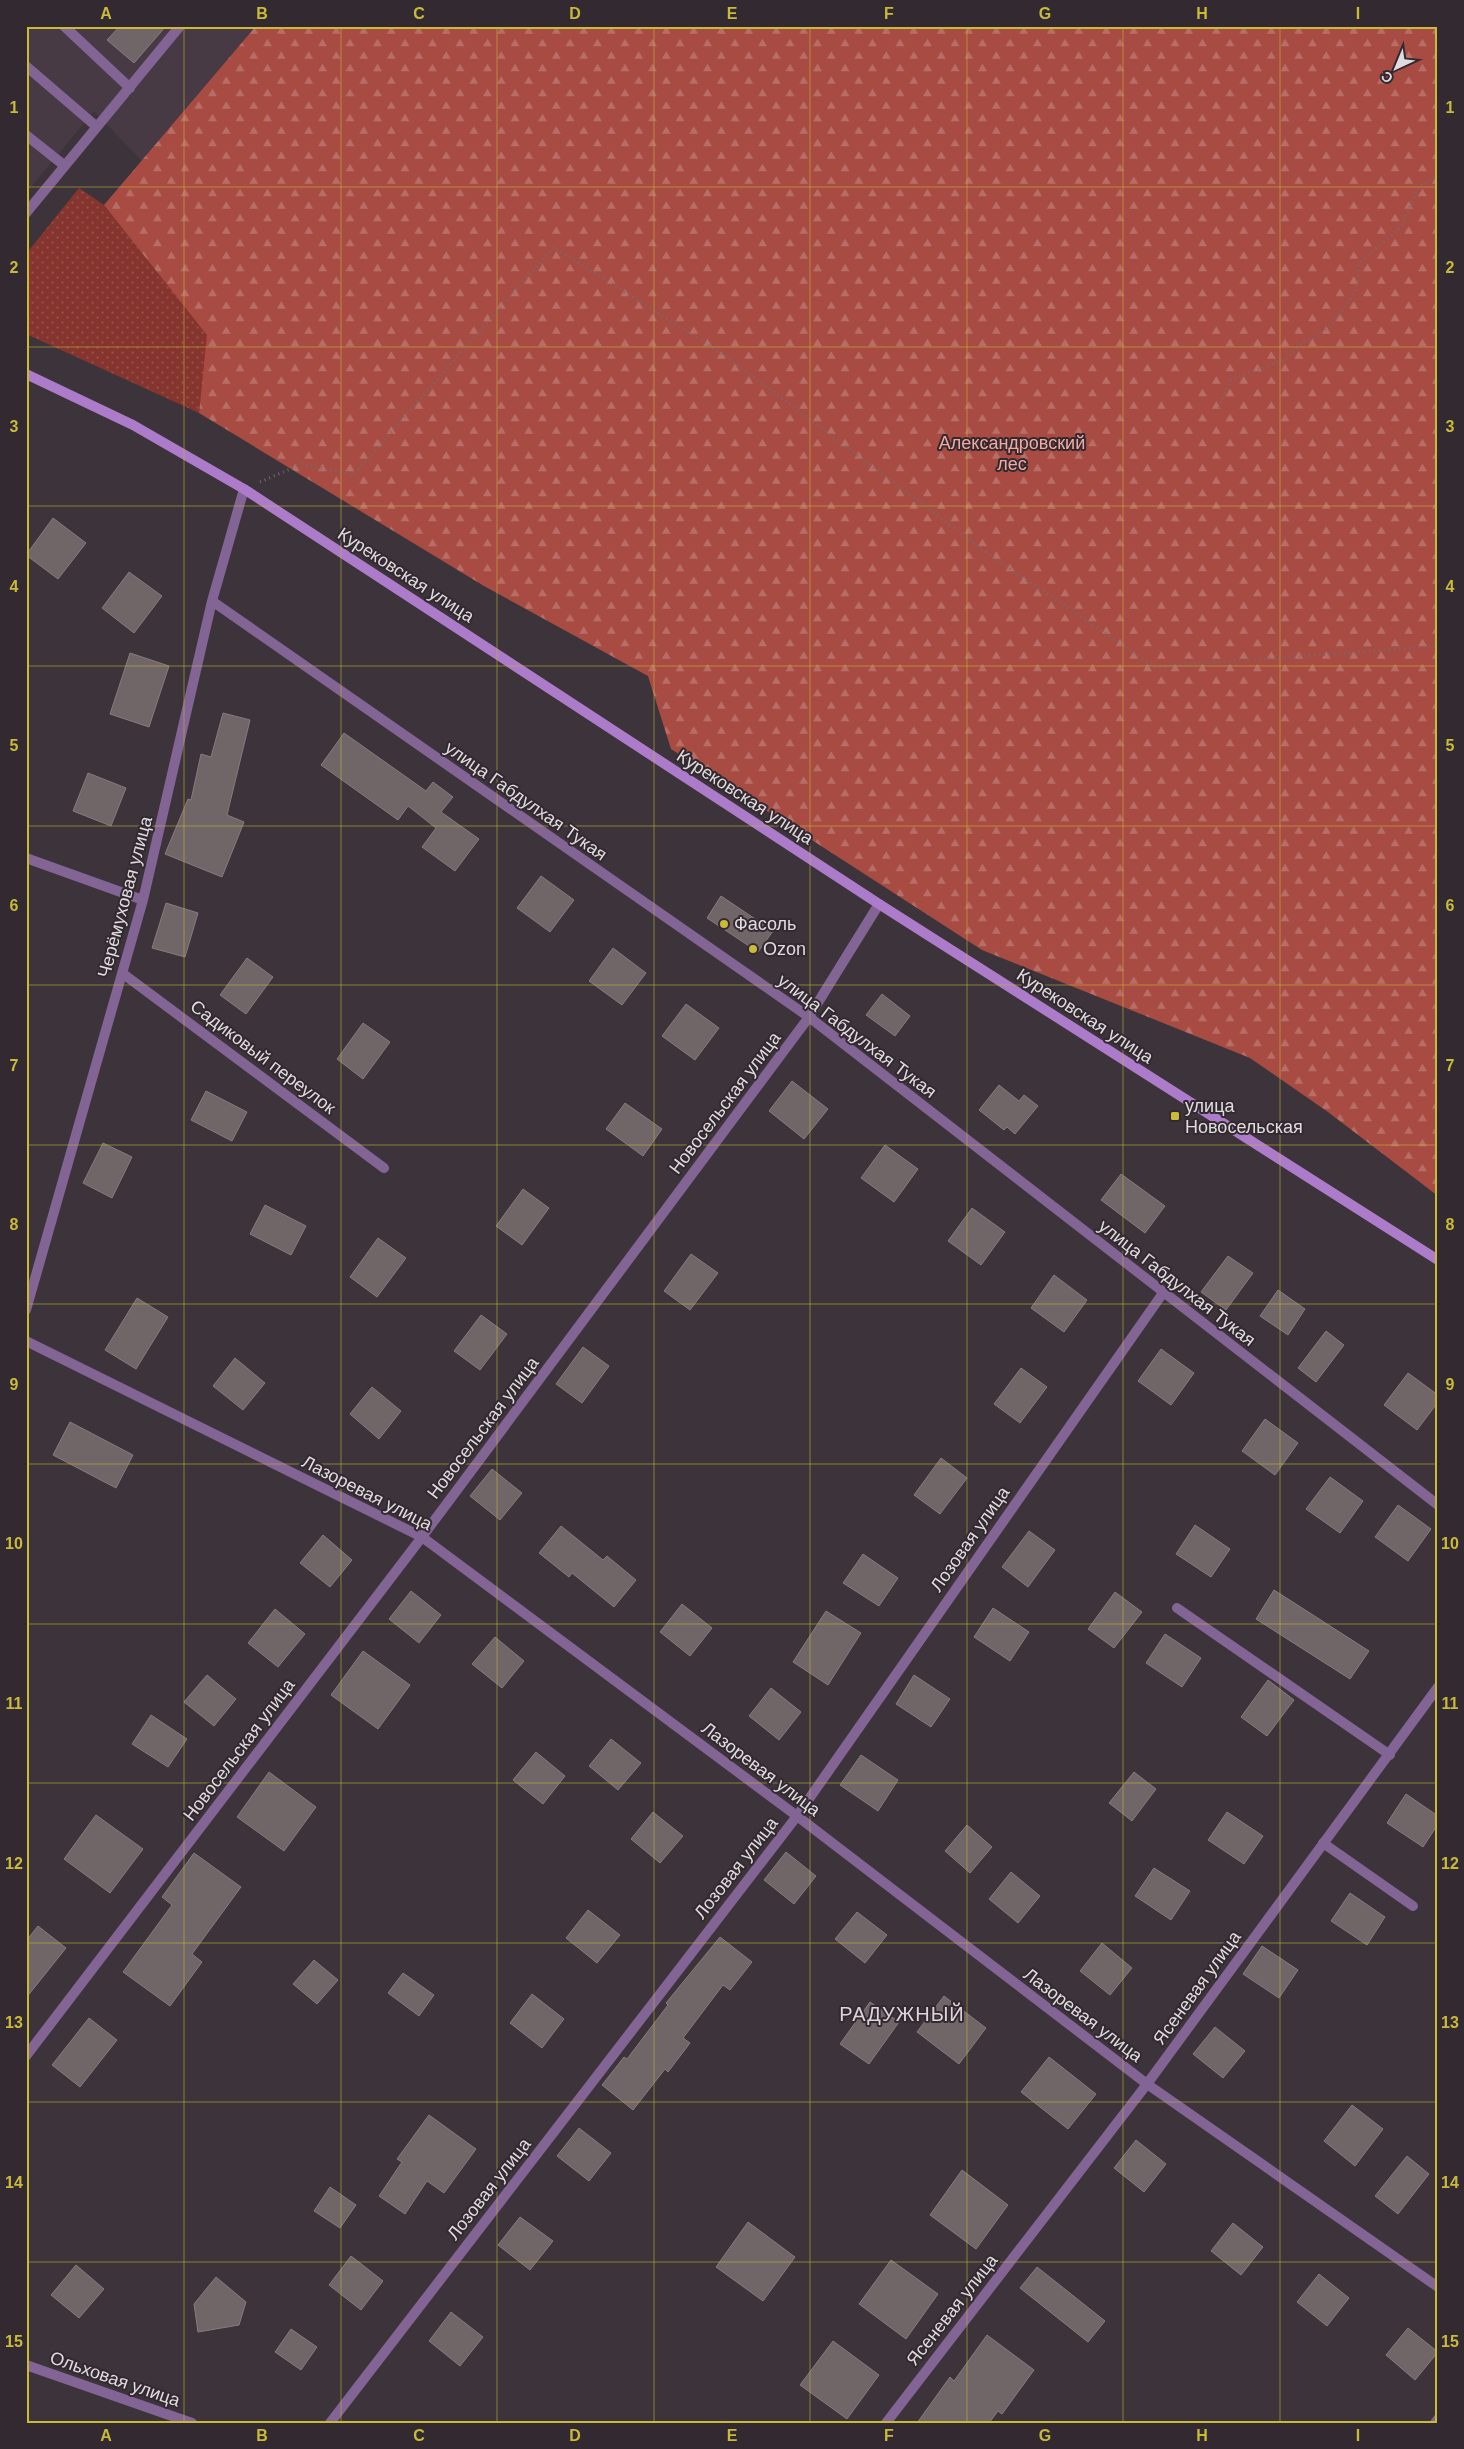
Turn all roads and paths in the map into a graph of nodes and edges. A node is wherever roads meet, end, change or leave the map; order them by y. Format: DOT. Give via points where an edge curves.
graph roads {
  1 [pos="64,26"];
  2 [pos="180,26"];
  3 [pos="26,66"];
  4 [pos="130,88"];
  5 [pos="97,127"];
  6 [pos="26,135"];
  7 [pos="64,166"];
  8 [pos="1438,176"];
  9 [pos="28,208"];
  10 [pos="26,374"];
  11 [pos="1219,408"];
  12 [pos="244,489"];
  13 [pos="212,602"];
  14 [pos="1438,646"];
  15 [pos="26,858"];
  16 [pos="143,900"];
  17 [pos="879,904"];
  18 [pos="122,973"];
  19 [pos="809,1017"];
  20 [pos="384,1168"];
  21 [pos="1438,1260"];
  22 [pos="1163,1293"];
  23 [pos="26,1310"];
  24 [pos="26,1341"];
  25 [pos="1438,1505"];
  26 [pos="422,1537"];
  27 [pos="1177,1608"];
  28 [pos="1438,1687"];
  29 [pos="1390,1755"];
  30 [pos="797,1816"];
  31 [pos="1323,1843"];
  32 [pos="1413,1906"];
  33 [pos="26,2056"];
  34 [pos="1147,2084"];
  35 [pos="1438,2287"];
  36 [pos="26,2365"];
  37 [pos="1438,2419"];
  38 [pos="192,2423"];
  39 [pos="330,2423"];
  40 [pos="886,2423"];
  41 [pos="1435,2423"];
  1 -- 4 [label="street"];
  2 -- 4 [label="street"];
  3 -- 5 [label="street"];
  4 -- 5 [label="street"];
  5 -- 7 [label="street"];
  6 -- 7 [label="street"];
  7 -- 9 [label="street"];
  8 -- 11 [label="path" via="1420,185 1400,228 1359,263 1356,291 1334,322 1317,338 1302,342 1288,358 1230,380"];
  10 -- 12 [label="street, Курековская улица" via="133,425"];
  12 -- 13 [label="street, Черёмуховая улица"];
  12 -- 14 [label="path" via="302,464 354,475 554,246 727,357 994,558 1155,667"];
  12 -- 17 [label="street, Курековская улица"];
  13 -- 16 [label="street, Черёмуховая улица"];
  13 -- 19 [label="street, улица Габдулхая Тукая"];
  15 -- 16 [label="street"];
  16 -- 18 [label="street, Черёмуховая улица"];
  17 -- 19 [label="street, Новосельская улица"];
  17 -- 21 [label="street, Курековская улица"];
  18 -- 20 [label="street, Садиковый переулок"];
  18 -- 23 [label="street, Черёмуховая улица"];
  19 -- 22 [label="street, улица Габдулхая Тукая"];
  19 -- 26 [label="street, Новосельская улица"];
  22 -- 25 [label="street, улица Габдулхая Тукая"];
  22 -- 30 [label="street, Лозовая улица"];
  24 -- 26 [label="street, Лазоревая улица"];
  26 -- 30 [label="street, Лазоревая улица"];
  26 -- 33 [label="street, Новосельская улица"];
  27 -- 29 [label="street"];
  28 -- 29 [label="street, Ясеневая улица"];
  29 -- 31 [label="street, Ясеневая улица"];
  30 -- 34 [label="street, Лазоревая улица"];
  30 -- 39 [label="street, Лозовая улица"];
  31 -- 32 [label="street"];
  31 -- 34 [label="street, Ясеневая улица"];
  34 -- 35 [label="street, Лазоревая улица"];
  34 -- 40 [label="street, Ясеневая улица"];
  36 -- 38 [label="street, Ольховая улица"];
  37 -- 41 [label="street"];
}
